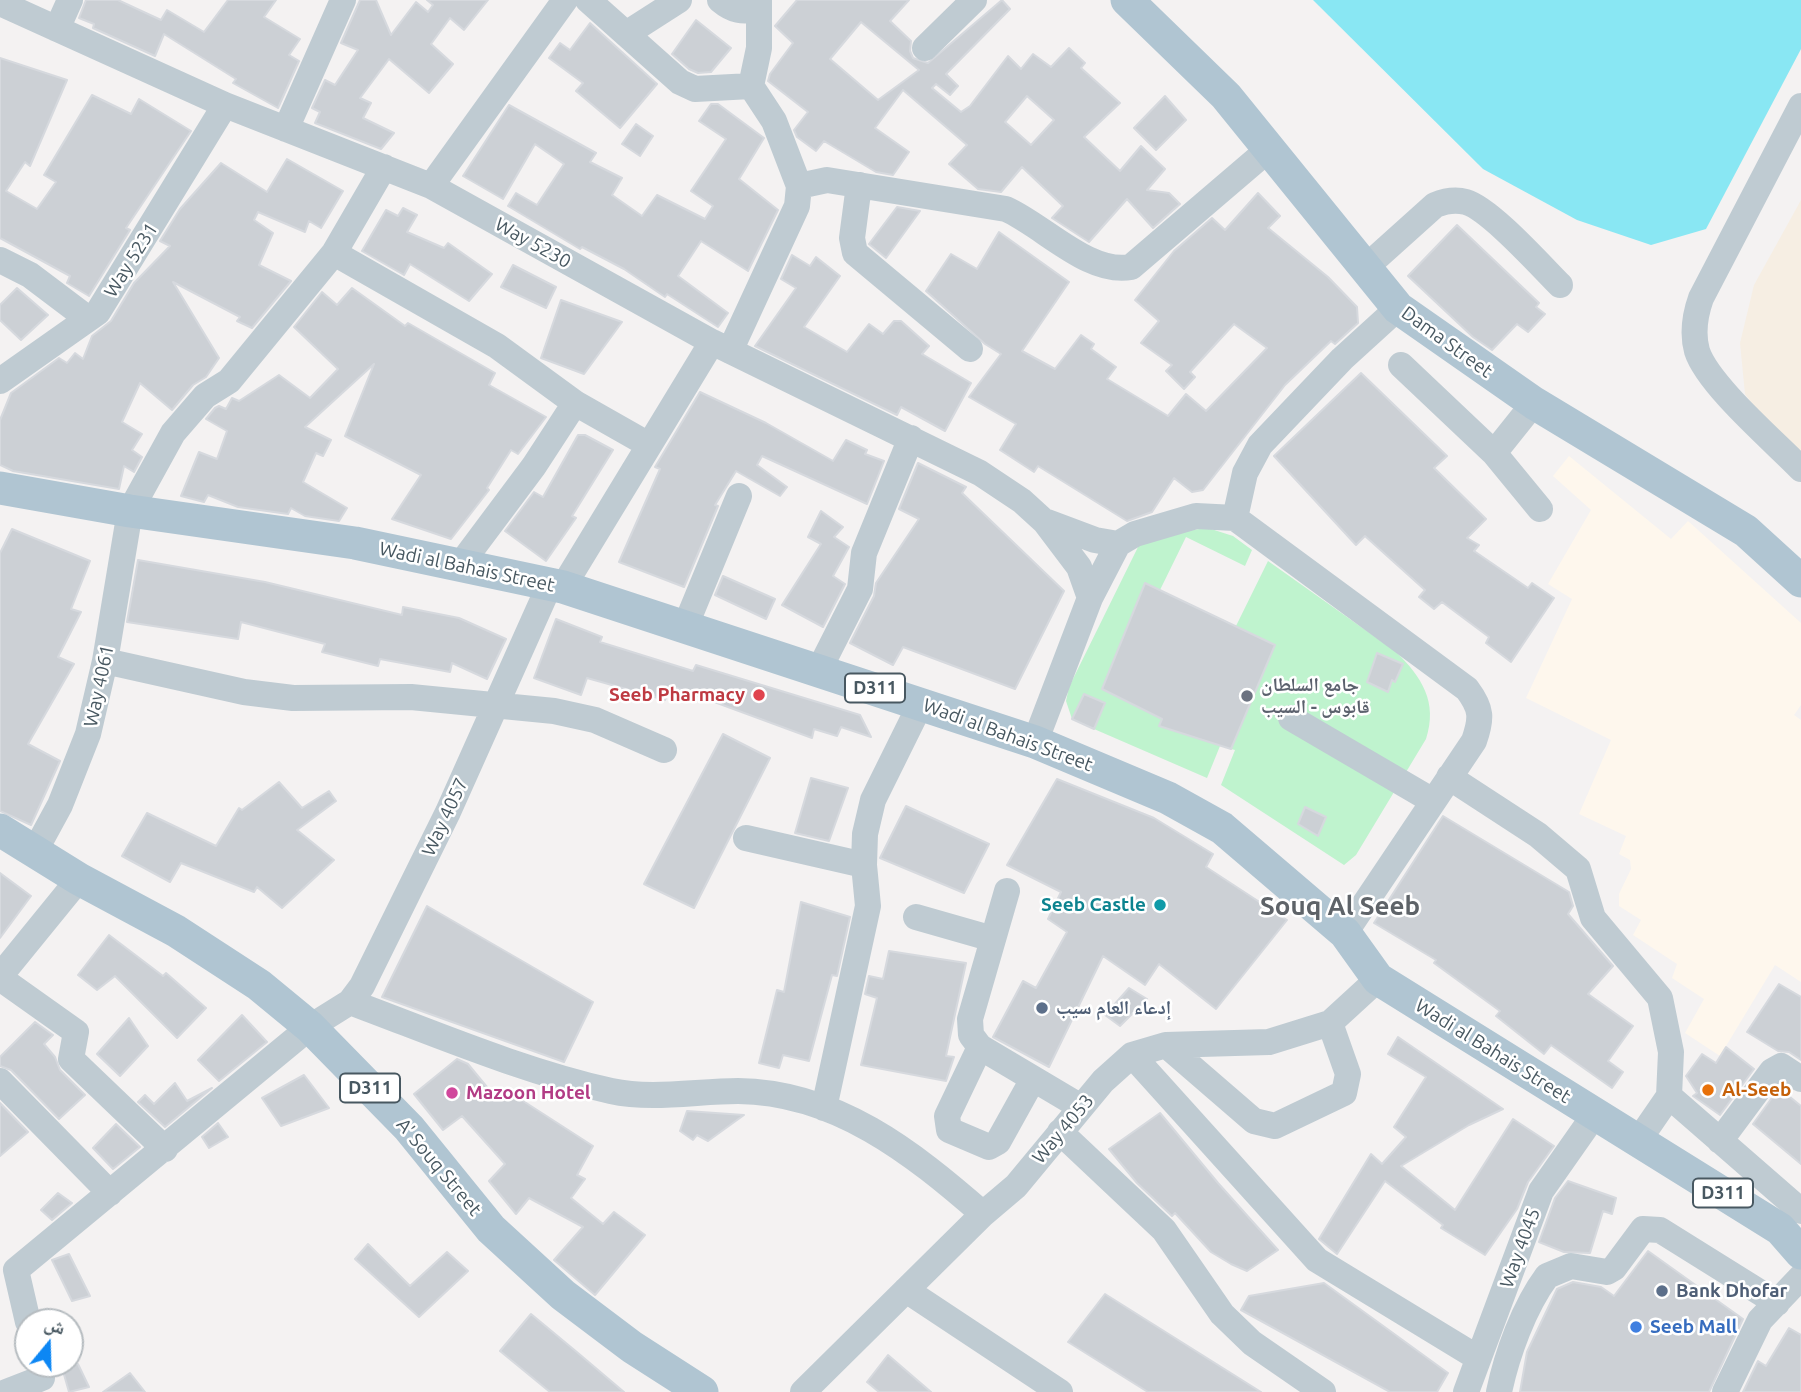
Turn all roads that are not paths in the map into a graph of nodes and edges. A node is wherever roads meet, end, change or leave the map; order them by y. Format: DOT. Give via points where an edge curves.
graph roads {
  1 [pos="71,0"];
  2 [pos="343,0"];
  3 [pos="565,0"];
  4 [pos="588,0"];
  5 [pos="679,0"];
  6 [pos="720,0"];
  7 [pos="974,0"];
  8 [pos="1127,0"];
  9 [pos="0,3"];
  10 [pos="759,5"];
  11 [pos="57,29"];
  12 [pos="626,34"];
  13 [pos="925,48"];
  14 [pos="751,86"];
  15 [pos="225,105"];
  16 [pos="1801,107"];
  17 [pos="286,129"];
  18 [pos="1269,149"];
  19 [pos="384,167"];
  20 [pos="859,185"];
  21 [pos="431,186"];
  22 [pos="799,186"];
  23 [pos="334,253"];
  24 [pos="0,260"];
  25 [pos="1366,267"];
  26 [pos="1560,285"];
  27 [pos="1398,308"];
  28 [pos="87,318"];
  29 [pos="721,346"];
  30 [pos="970,349"];
  31 [pos="1401,365"];
  32 [pos="0,381"];
  33 [pos="575,403"];
  34 [pos="1534,403"];
  35 [pos="911,438"];
  36 [pos="649,445"];
  37 [pos="1494,453"];
  38 [pos="1801,469"];
  39 [pos="0,488"];
  40 [pos="739,496"];
  41 [pos="1540,509"];
  42 [pos="131,511"];
  43 [pos="1235,518"];
  44 [pos="1045,522"];
  45 [pos="1118,544"];
  46 [pos="460,565"];
  47 [pos="1801,581"];
  48 [pos="557,586"];
  49 [pos="1090,598"];
  50 [pos="685,627"];
  51 [pos="105,661"];
  52 [pos="819,670"];
  53 [pos="921,703"];
  54 [pos="496,705"];
  55 [pos="1291,718"];
  56 [pos="1035,742"];
  57 [pos="664,750"];
  58 [pos="1449,778"];
  59 [pos="1433,801"];
  60 [pos="0,830"];
  61 [pos="746,838"];
  62 [pos="35,851"];
  63 [pos="864,865"];
  64 [pos="79,879"];
  65 [pos="1007,891"];
  66 [pos="916,917"];
  67 [pos="1345,933"];
  68 [pos="993,939"];
  69 [pos="0,977"];
  70 [pos="1378,979"];
  71 [pos="350,1002"];
  72 [pos="1330,1023"];
  73 [pos="310,1027"];
  74 [pos="1166,1045"];
  75 [pos="980,1047"];
  76 [pos="1132,1055"];
  77 [pos="1033,1079"];
  78 [pos="1801,1079"];
  79 [pos="0,1081"];
  80 [pos="1669,1096"];
  81 [pos="1081,1107"];
  82 [pos="824,1108"];
  83 [pos="1595,1114"];
  84 [pos="1060,1132"];
  85 [pos="1638,1141"];
  86 [pos="1720,1141"];
  87 [pos="165,1149"];
  88 [pos="110,1192"];
  89 [pos="1801,1211"];
  90 [pos="983,1214"];
  91 [pos="1801,1253"];
  92 [pos="8,1266"];
  93 [pos="1801,1278"];
  94 [pos="906,1290"];
  95 [pos="1777,1303"];
  96 [pos="23,1308"];
  97 [pos="1478,1358"];
  98 [pos="43,1378"];
  99 [pos="6,1392"];
  100 [pos="702,1392"];
  101 [pos="803,1392"];
  102 [pos="1060,1392"];
  103 [pos="1323,1392"];
  104 [pos="1465,1392"];
  105 [pos="1499,1392"];
  106 [pos="1725,1392"];
  1 -- 11 [label="street"];
  2 -- 17 [label="street"];
  3 -- 21 [label="street"];
  4 -- 12 [label="street"];
  5 -- 12 [label="street"];
  6 -- 10 [label="street" via="742,12"];
  7 -- 13 [label="street"];
  8 -- 18 [label="main road, Dama Street" via="1226,96"];
  9 -- 11 [label="street, Way 5230"];
  10 -- 14 [label="street" via="760,48"];
  11 -- 15 [label="street, Way 5230"];
  12 -- 14 [label="street" via="680,82 695,89"];
  14 -- 22 [label="street" via="774,121"];
  15 -- 17 [label="street, Way 5230"];
  15 -- 28 [label="street, Way 5231" via="121,279 98,312"];
  16 -- 38 [label="street" via="1701,298 1694,324 1698,351 1711,376"];
  17 -- 19 [label="street, Way 5230"];
  18 -- 20 [label="street" via="1131,267 1116,270 1079,255 1006,209"];
  18 -- 25 [label="main road, Dama Street"];
  19 -- 21 [label="street, Way 5230"];
  19 -- 23 [label="street, Way 4061"];
  20 -- 22 [label="street" via="827,180"];
  20 -- 30 [label="street" via="852,239 855,253"];
  21 -- 29 [label="street, Way 5230"];
  22 -- 29 [label="street, Way 4057" via="797,206"];
  23 -- 33 [label="street" via="497,346"];
  23 -- 42 [label="street, Way 4061" via="229,381 205,396 173,433"];
  24 -- 28 [label="street" via="30,275"];
  25 -- 26 [label="street" via="1426,211 1454,200 1482,210"];
  25 -- 27 [label="main road, Dama Street"];
  27 -- 34 [label="main road, Dama Street"];
  27 -- 43 [label="street" via="1260,445 1245,473"];
  28 -- 32 [label="street, Way 5231"];
  29 -- 35 [label="street, Way 5230"];
  29 -- 36 [label="street, Way 4057"];
  31 -- 37 [label="street"];
  33 -- 36 [label="street"];
  33 -- 46 [label="street"];
  34 -- 37 [label="street"];
  34 -- 47 [label="main road, Dama Street" via="1746,531"];
  35 -- 44 [label="street, Way 5230" via="980,473"];
  35 -- 52 [label="street" via="864,553 860,589"];
  36 -- 48 [label="street, Way 4057"];
  37 -- 41 [label="street"];
  39 -- 42 [label="main road, Wadi al Bahais Street / D311"];
  40 -- 50 [label="street"];
  42 -- 46 [label="main road, Wadi al Bahais Street / D311" via="355,543"];
  42 -- 51 [label="street, Way 4061"];
  43 -- 45 [label="street" via="1196,516 1135,534"];
  43 -- 58 [label="street" via="1467,689 1480,706 1481,719 1474,741"];
  44 -- 45 [label="street, Way 5230"];
  44 -- 49 [label="street, Way 5230" via="1079,567"];
  45 -- 49 [label="street"];
  46 -- 48 [label="main road, Wadi al Bahais Street / D311"];
  48 -- 50 [label="main road, Wadi al Bahais Street / D311"];
  48 -- 54 [label="street, Way 4057"];
  49 -- 56 [label="street"];
  50 -- 52 [label="main road, Wadi al Bahais Street / D311"];
  51 -- 54 [label="street" via="244,692 293,698 411,697"];
  51 -- 62 [label="street, Way 4061" via="89,734"];
  52 -- 53 [label="main road, Wadi al Bahais Street / D311"];
  53 -- 56 [label="main road, Wadi al Bahais Street / D311"];
  53 -- 63 [label="street" via="873,800"];
  54 -- 57 [label="street" via="594,720"];
  54 -- 71 [label="street, Way 4057" via="448,812"];
  55 -- 59 [label="street"];
  56 -- 67 [label="main road, Wadi al Bahais Street / D311" via="1168,798 1222,828"];
  58 -- 59 [label="street"];
  58 -- 80 [label="street" via="1538,835 1578,869 1592,918 1660,998 1671,1052"];
  59 -- 67 [label="street"];
  60 -- 62 [label="main road, A' Souq Street / D311"];
  61 -- 63 [label="street"];
  62 -- 64 [label="main road, A' Souq Street / D311"];
  63 -- 82 [label="street" via="868,906"];
  64 -- 69 [label="street"];
  64 -- 73 [label="main road, A' Souq Street / D311" via="176,932 259,985"];
  65 -- 68 [label="street"];
  66 -- 68 [label="street"];
  67 -- 70 [label="main road, Wadi al Bahais Street / D311"];
  68 -- 75 [label="street" via="970,1019 971,1035"];
  69 -- 87 [label="street" via="76,1032 71,1059"];
  70 -- 72 [label="street, Way 4053"];
  70 -- 83 [label="main road, Wadi al Bahais Street / D311"];
  71 -- 73 [label="street, Way 4057"];
  71 -- 82 [label="street" via="535,1071 614,1092 751,1092 785,1095"];
  72 -- 74 [label="street, Way 4053" via="1269,1042"];
  72 -- 74 [label="street" via="1348,1074 1344,1093 1275,1126 1254,1121"];
  73 -- 87 [label="street, Way 4057"];
  73 -- 100 [label="main road, A' Souq Street / D311" via="409,1128 491,1229 563,1295"];
  74 -- 76 [label="street, Way 4053"];
  75 -- 77 [label="street"];
  75 -- 77 [label="street" via="947,1116 949,1130 980,1145 998,1142"];
  76 -- 81 [label="street, Way 4053"];
  76 -- 97 [label="street" via="1317,1260"];
  77 -- 81 [label="street"];
  78 -- 86 [label="street" via="1781,1066 1772,1070"];
  79 -- 88 [label="street"];
  80 -- 85 [label="street"];
  80 -- 86 [label="street"];
  81 -- 84 [label="street, Way 4053"];
  82 -- 90 [label="street" via="875,1129"];
  83 -- 85 [label="main road, Wadi al Bahais Street / D311"];
  83 -- 97 [label="street, Way 4045" via="1541,1191"];
  84 -- 90 [label="street, Way 4053" via="1016,1186"];
  84 -- 103 [label="street" via="1164,1230 1222,1314 1252,1343"];
  85 -- 91 [label="main road, Wadi al Bahais Street / D311" via="1780,1229"];
  86 -- 89 [label="street"];
  87 -- 88 [label="street, Way 4057"];
  88 -- 92 [label="street, Way 4057"];
  90 -- 94 [label="street, Way 4053"];
  92 -- 96 [label="street"];
  93 -- 95 [label="street"];
  94 -- 101 [label="street, Way 4053"];
  94 -- 102 [label="street"];
  95 -- 105 [label="street" via="1660,1230 1643,1228 1615,1268 1607,1272 1571,1266 1548,1276 1520,1330"];
  95 -- 106 [label="street" via="1760,1320"];
  97 -- 104 [label="street, Way 4045"];
  98 -- 99 [label="street"];
}
